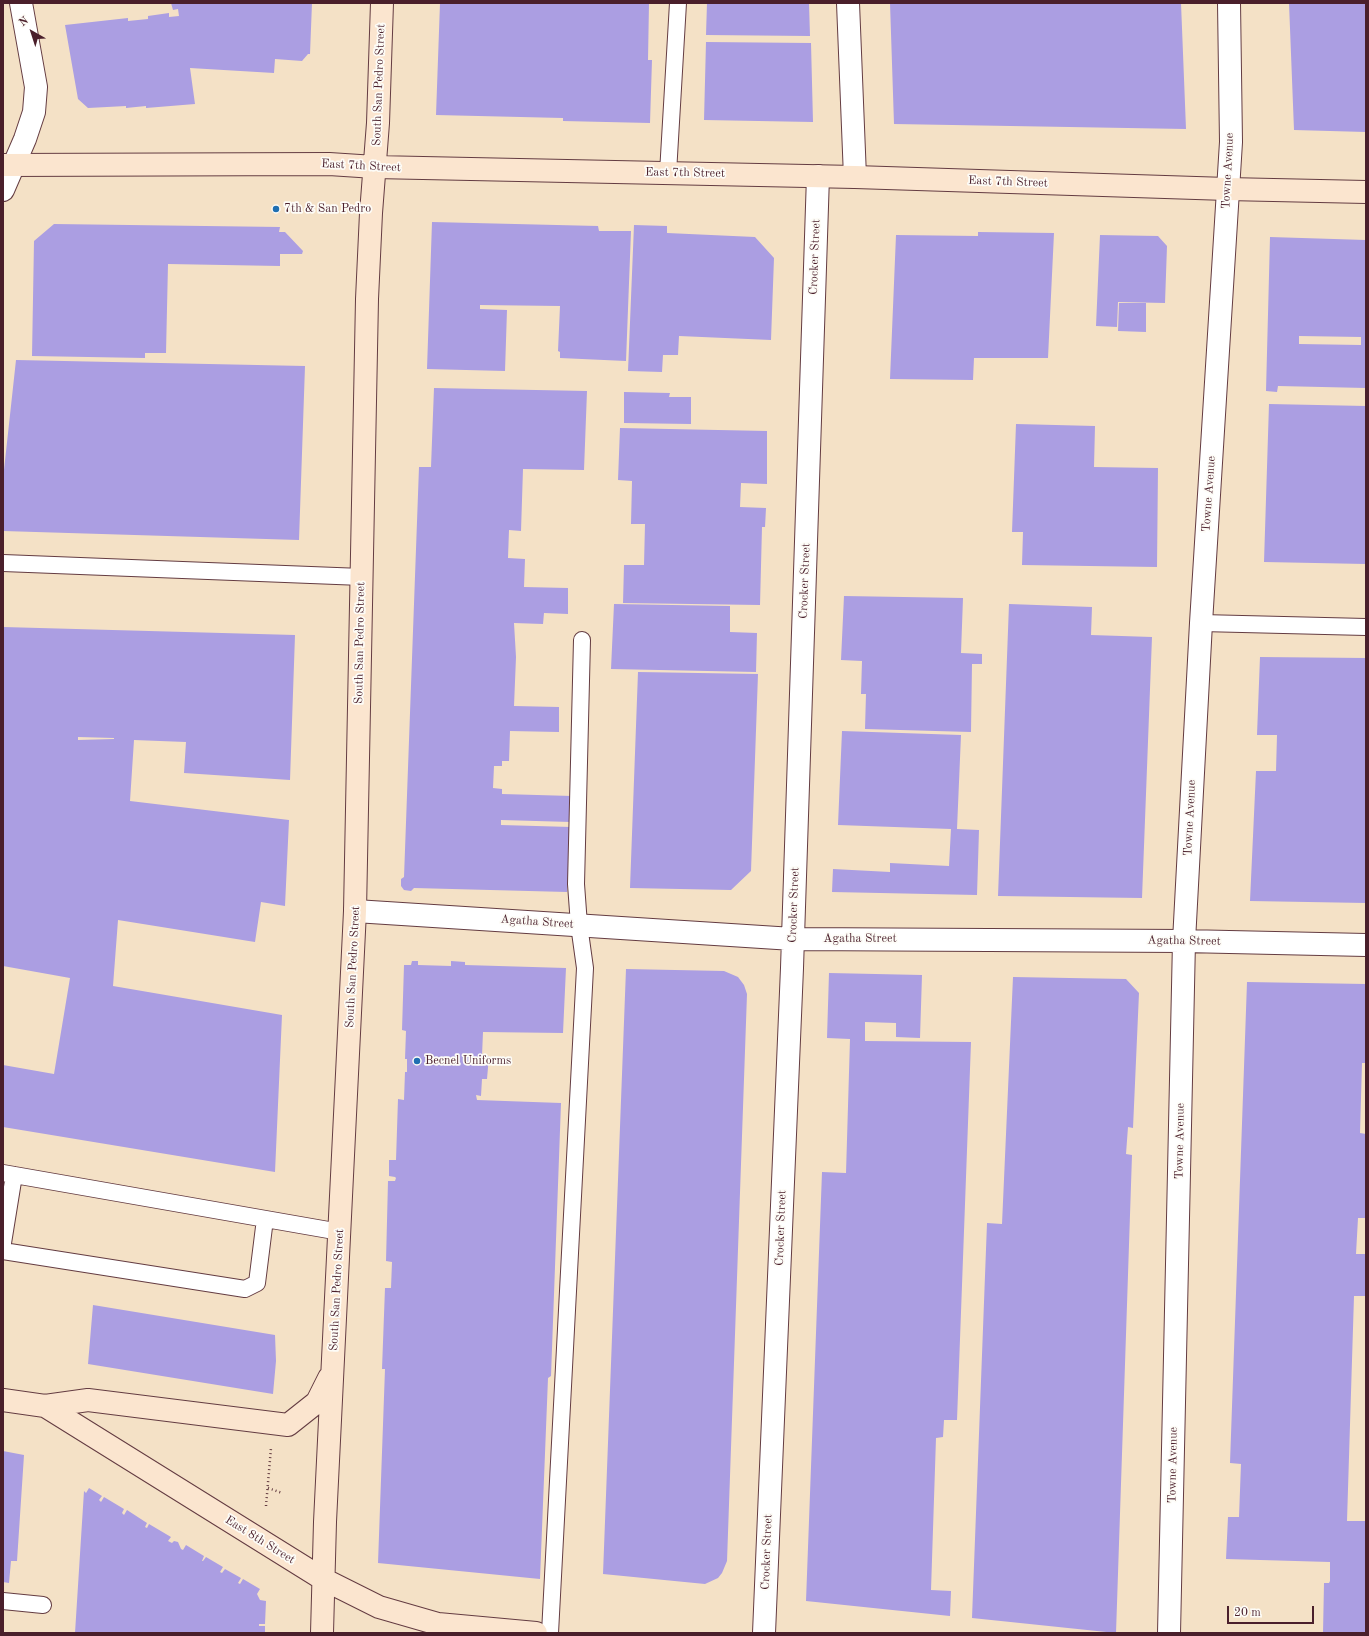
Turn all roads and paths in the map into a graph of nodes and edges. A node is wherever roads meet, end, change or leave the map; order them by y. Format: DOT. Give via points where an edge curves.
graph roads {
  1 [pos="21,3"];
  2 [pos="382,3"];
  3 [pos="678,3"];
  4 [pos="848,3"];
  5 [pos="1229,3"];
  6 [pos="8,166"];
  7 [pos="375,168"];
  8 [pos="668,173"];
  9 [pos="818,176"];
  10 [pos="855,177"];
  11 [pos="1227,189"];
  12 [pos="3,190"];
  13 [pos="1366,192"];
  14 [pos="3,563"];
  15 [pos="362,577"];
  16 [pos="1201,623"];
  17 [pos="1366,627"];
  18 [pos="582,640"];
  19 [pos="355,911"];
  20 [pos="579,925"];
  21 [pos="793,939"];
  22 [pos="1184,941"];
  23 [pos="1366,945"];
  24 [pos="9,1174"];
  25 [pos="265,1219"];
  26 [pos="340,1232"];
  27 [pos="3,1242"];
  28 [pos="3,1251"];
  29 [pos="333,1370"];
  30 [pos="3,1400"];
  31 [pos="45,1406"];
  32 [pos="271,1444"];
  33 [pos="268,1488"];
  34 [pos="282,1493"];
  35 [pos="266,1506"];
  36 [pos="322,1579"];
  37 [pos="3,1601"];
  38 [pos="43,1605"];
  39 [pos="322,1633"];
  40 [pos="536,1633"];
  41 [pos="550,1633"];
  42 [pos="764,1633"];
  43 [pos="1169,1633"];
  1 -- 6 [label="street" via="36,86 34,112"];
  2 -- 7 [label="main road, South San Pedro Street"];
  3 -- 8 [label="lane"];
  4 -- 10 [label="street"];
  5 -- 11 [label="street, Towne Avenue" via="1231,142"];
  6 -- 7 [label="main road, East 7th Street" via="329,164"];
  6 -- 12 [label="street"];
  7 -- 8 [label="main road, East 7th Street"];
  7 -- 15 [label="main road, South San Pedro Street" via="367,300"];
  8 -- 9 [label="main road, East 7th Street"];
  9 -- 10 [label="main road, East 7th Street"];
  9 -- 21 [label="street, Crocker Street"];
  10 -- 11 [label="main road, East 7th Street"];
  11 -- 13 [label="main road, East 7th Street"];
  11 -- 16 [label="street, Towne Avenue"];
  14 -- 15 [label="lane"];
  15 -- 19 [label="main road, South San Pedro Street"];
  16 -- 17 [label="lane"];
  16 -- 22 [label="street, Towne Avenue"];
  18 -- 20 [label="lane" via="576,884"];
  19 -- 20 [label="street, Agatha Street"];
  19 -- 26 [label="main road, South San Pedro Street"];
  20 -- 21 [label="street, Agatha Street"];
  20 -- 41 [label="lane" via="585,968"];
  21 -- 22 [label="street, Agatha Street"];
  21 -- 42 [label="street, Crocker Street"];
  22 -- 23 [label="street, Agatha Street"];
  22 -- 43 [label="street, Towne Avenue"];
  24 -- 25 [label="lane"];
  24 -- 27 [label="lane"];
  25 -- 26 [label="lane"];
  25 -- 28 [label="lane" via="257,1283 245,1289"];
  26 -- 29 [label="main road, South San Pedro Street"];
  29 -- 31 [label="main road" via="318,1402 288,1425 88,1400"];
  29 -- 36 [label="main road, South San Pedro Street"];
  30 -- 31 [label="main road, East 8th Street"];
  31 -- 36 [label="main road, East 8th Street"];
  32 -- 33 [label="path"];
  33 -- 34 [label="path"];
  33 -- 35 [label="path"];
  36 -- 39 [label="main road, South San Pedro Street"];
  36 -- 40 [label="main road, East 8th Street" via="379,1607 438,1624"];
  37 -- 38 [label="lane"];
}
